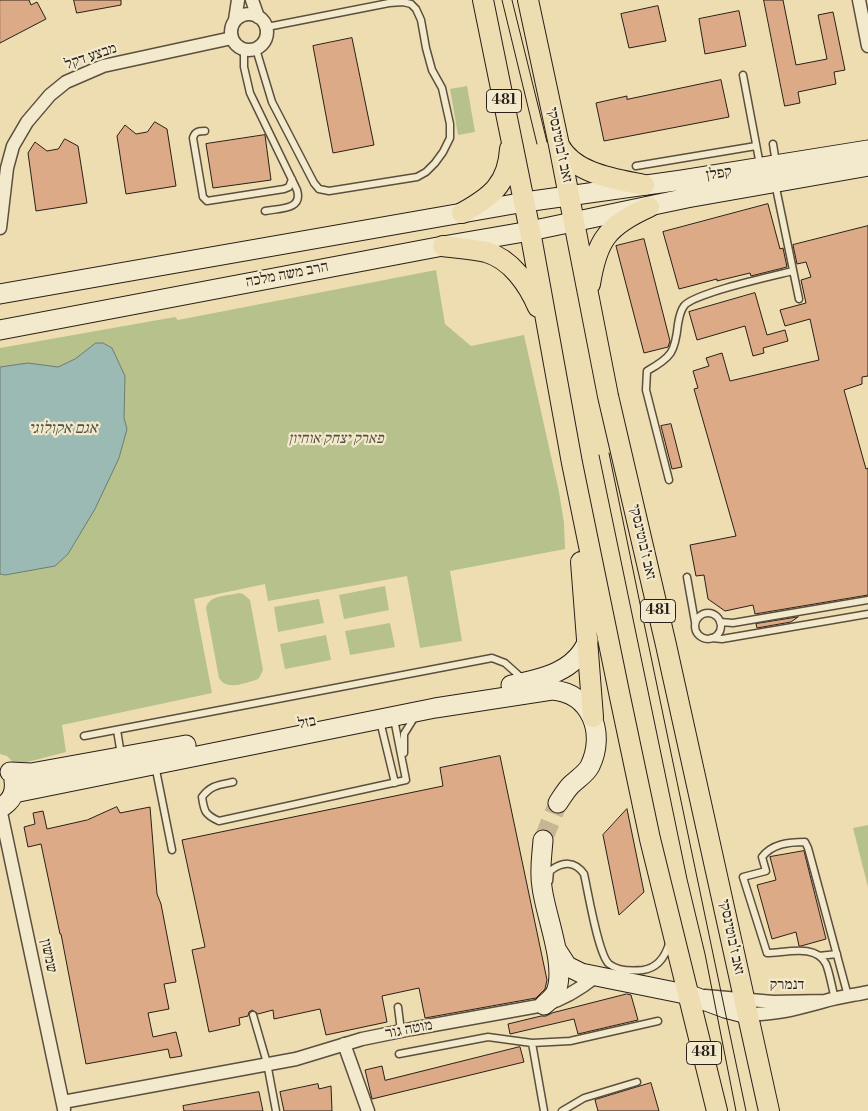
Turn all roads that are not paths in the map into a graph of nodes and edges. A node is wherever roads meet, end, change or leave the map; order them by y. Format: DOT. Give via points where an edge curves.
graph roads {
  1 [pos="238,0"];
  2 [pos="252,0"];
  3 [pos="484,0"];
  4 [pos="528,0"];
  5 [pos="859,0"];
  6 [pos="258,17"];
  7 [pos="236,20"];
  8 [pos="267,27"];
  9 [pos="232,38"];
  10 [pos="868,46"];
  11 [pos="250,50"];
  12 [pos="743,75"];
  13 [pos="205,130"];
  14 [pos="511,138"];
  15 [pos="773,144"];
  16 [pos="559,145"];
  17 [pos="756,146"];
  18 [pos="868,150"];
  19 [pos="636,166"];
  20 [pos="868,166"];
  21 [pos="770,171"];
  22 [pos="292,179"];
  23 [pos="644,185"];
  24 [pos="569,196"];
  25 [pos="524,202"];
  26 [pos="648,207"];
  27 [pos="265,212"];
  28 [pos="462,213"];
  29 [pos="574,222"];
  30 [pos="0,228"];
  31 [pos="530,231"];
  32 [pos="444,246"];
  33 [pos="793,271"];
  34 [pos="0,294"];
  35 [pos="587,296"];
  36 [pos="799,299"];
  37 [pos="547,327"];
  38 [pos="0,330"];
  39 [pos="572,463"];
  40 [pos="669,480"];
  41 [pos="687,577"];
  42 [pos="868,600"];
  43 [pos="868,614"];
  44 [pos="720,622"];
  45 [pos="695,624"];
  46 [pos="711,638"];
  47 [pos="588,640"];
  48 [pos="527,682"];
  49 [pos="434,708"];
  50 [pos="386,715"];
  51 [pos="593,717"];
  52 [pos="117,730"];
  53 [pos="84,736"];
  54 [pos="122,757"];
  55 [pos="153,758"];
  56 [pos="403,764"];
  57 [pos="5,769"];
  58 [pos="233,782"];
  59 [pos="395,783"];
  60 [pos="14,793"];
  61 [pos="558,803"];
  62 [pos="0,808"];
  63 [pos="543,840"];
  64 [pos="172,850"];
  65 [pos="551,887"];
  66 [pos="672,926"];
  67 [pos="563,951"];
  68 [pos="837,954"];
  69 [pos="819,956"];
  70 [pos="594,973"];
  71 [pos="868,992"];
  72 [pos="690,996"];
  73 [pos="848,996"];
  74 [pos="830,1000"];
  75 [pos="544,1005"];
  76 [pos="398,1007"];
  77 [pos="746,1007"];
  78 [pos="253,1014"];
  79 [pos="658,1021"];
  80 [pos="401,1031"];
  81 [pos="532,1043"];
  82 [pos="344,1044"];
  83 [pos="399,1054"];
  84 [pos="267,1063"];
  85 [pos="637,1082"];
  86 [pos="64,1107"];
  87 [pos="276,1111"];
  88 [pos="368,1111"];
  89 [pos="544,1111"];
  90 [pos="562,1111"];
  91 [pos="717,1111"];
  92 [pos="769,1111"];
  1 -- 7 [label="street"];
  2 -- 6 [label="street"];
  3 -- 14 [label="main road, 481"];
  4 -- 16 [label="main road, זאב ז'בוטינסקי / 481"];
  5 -- 10 [label="street"];
  6 -- 7 [label="street" via="246,14"];
  6 -- 8 [label="street"];
  7 -- 9 [label="street"];
  8 -- 11 [label="street" via="264,42"];
  8 -- 11 [label="lane" via="404,2 411,4 421,20 432,70 442,88 450,124 450,138 435,164 417,177 329,191 320,189 272,102"];
  9 -- 11 [label="street" via="239,48"];
  9 -- 30 [label="street, מבצע דקל" via="102,66 66,82 50,95 27,122 13,146"];
  11 -- 22 [label="lane" via="244,67 250,93"];
  12 -- 17 [label="lane"];
  13 -- 22 [label="lane" via="193,138 202,197 207,201 284,189 289,187"];
  14 -- 25 [label="main road, 481"];
  14 -- 28 [label="main road" via="509,164 497,189"];
  15 -- 21 [label="lane"];
  16 -- 23 [label="main road" via="569,157 587,169 608,178"];
  16 -- 24 [label="main road, זאב ז'בוטינסקי / 481"];
  17 -- 19 [label="lane"];
  17 -- 21 [label="lane"];
  18 -- 21 [label="street, קפלן"];
  20 -- 21 [label="street, קפלן"];
  21 -- 23 [label="street, קפלן"];
  21 -- 26 [label="street, קפלן"];
  21 -- 33 [label="lane"];
  22 -- 27 [label="lane" via="297,190 295,205"];
  23 -- 24 [label="street, קפלן"];
  24 -- 25 [label="street, הרב משה מלכה"];
  24 -- 29 [label="main road, זאב ז'בוטינסקי / 481"];
  25 -- 28 [label="street, הרב משה מלכה"];
  25 -- 31 [label="main road, 481"];
  26 -- 29 [label="street, קפלן"];
  26 -- 35 [label="main road" via="628,216 600,244"];
  28 -- 34 [label="street, הרב משה מלכה"];
  29 -- 31 [label="street, הרב משה מלכה"];
  29 -- 35 [label="main road, זאב ז'בוטינסקי / 481"];
  31 -- 32 [label="street, הרב משה מלכה"];
  31 -- 37 [label="main road, 481"];
  32 -- 37 [label="main road" via="486,252 510,265 528,286"];
  32 -- 38 [label="street, הרב משה מלכה"];
  33 -- 36 [label="lane"];
  33 -- 40 [label="lane" via="703,295 685,305 679,319 676,344 665,361 647,371 646,390"];
  35 -- 77 [label="main road, זאב ז'בוטינסקי / 481"];
  37 -- 39 [label="main road, 481"];
  39 -- 47 [label="main road"];
  39 -- 66 [label="main road, 481" via="649,832"];
  41 -- 45 [label="lane"];
  42 -- 44 [label="lane" via="733,623"];
  43 -- 46 [label="lane" via="722,639"];
  44 -- 45 [label="lane" via="715,615 707,613"];
  44 -- 46 [label="lane" via="720,630"];
  45 -- 46 [label="lane" via="703,638"];
  47 -- 48 [label="street, בזל" via="579,656 567,667"];
  47 -- 51 [label="main road"];
  48 -- 50 [label="street, בזל"];
  48 -- 52 [label="lane" via="505,663 492,658"];
  49 -- 50 [label="street, בזל"];
  49 -- 51 [label="street, בזל" via="552,690 572,695"];
  49 -- 56 [label="lane" via="414,718 404,734"];
  50 -- 55 [label="street, בזל"];
  50 -- 56 [label="lane"];
  50 -- 59 [label="lane"];
  51 -- 61 [label="street" via="596,738 590,767 565,791"];
  52 -- 53 [label="lane"];
  52 -- 54 [label="lane"];
  54 -- 55 [label="street, בזל"];
  54 -- 57 [label="street, בזל" via="31,773"];
  55 -- 60 [label="street, בזל"];
  55 -- 64 [label="lane"];
  56 -- 59 [label="lane" via="406,780"];
  57 -- 60 [label="street" via="14,779"];
  58 -- 59 [label="lane" via="216,785 202,797 209,817 219,821"];
  60 -- 62 [label="street" via="11,800"];
  62 -- 86 [label="street, שמשון"];
  63 -- 67 [label="street" via="542,888"];
  65 -- 66 [label="lane" via="550,871 569,864 580,867 601,947 609,963 618,968 635,971 649,969 659,963 667,951"];
  66 -- 72 [label="main road, 481"];
  67 -- 70 [label="street" via="567,966 581,974"];
  67 -- 75 [label="street" via="554,995"];
  68 -- 69 [label="lane"];
  68 -- 69 [label="lane" via="805,842 768,849 762,857 766,871 743,877 767,953 808,952"];
  68 -- 73 [label="lane"];
  69 -- 74 [label="lane" via="826,964"];
  70 -- 72 [label="street"];
  70 -- 75 [label="street, מוטה גור" via="579,990"];
  71 -- 73 [label="street, דנמרק"];
  72 -- 77 [label="street" via="725,1008"];
  72 -- 91 [label="main road, 481"];
  73 -- 74 [label="street, דנמרק"];
  74 -- 77 [label="street, דנמרק" via="773,1002"];
  75 -- 80 [label="street, מוטה גור"];
  76 -- 80 [label="lane"];
  77 -- 92 [label="main road, זאב ז'בוטינסקי / 481"];
  78 -- 84 [label="lane"];
  79 -- 81 [label="lane" via="570,1041"];
  80 -- 82 [label="street, מוטה גור"];
  81 -- 83 [label="lane" via="488,1037"];
  81 -- 89 [label="lane"];
  82 -- 84 [label="street, מוטה גור" via="296,1059"];
  82 -- 88 [label="street"];
  84 -- 86 [label="street, מוטה גור"];
  84 -- 87 [label="lane"];
  85 -- 90 [label="lane" via="584,1098"];
}
